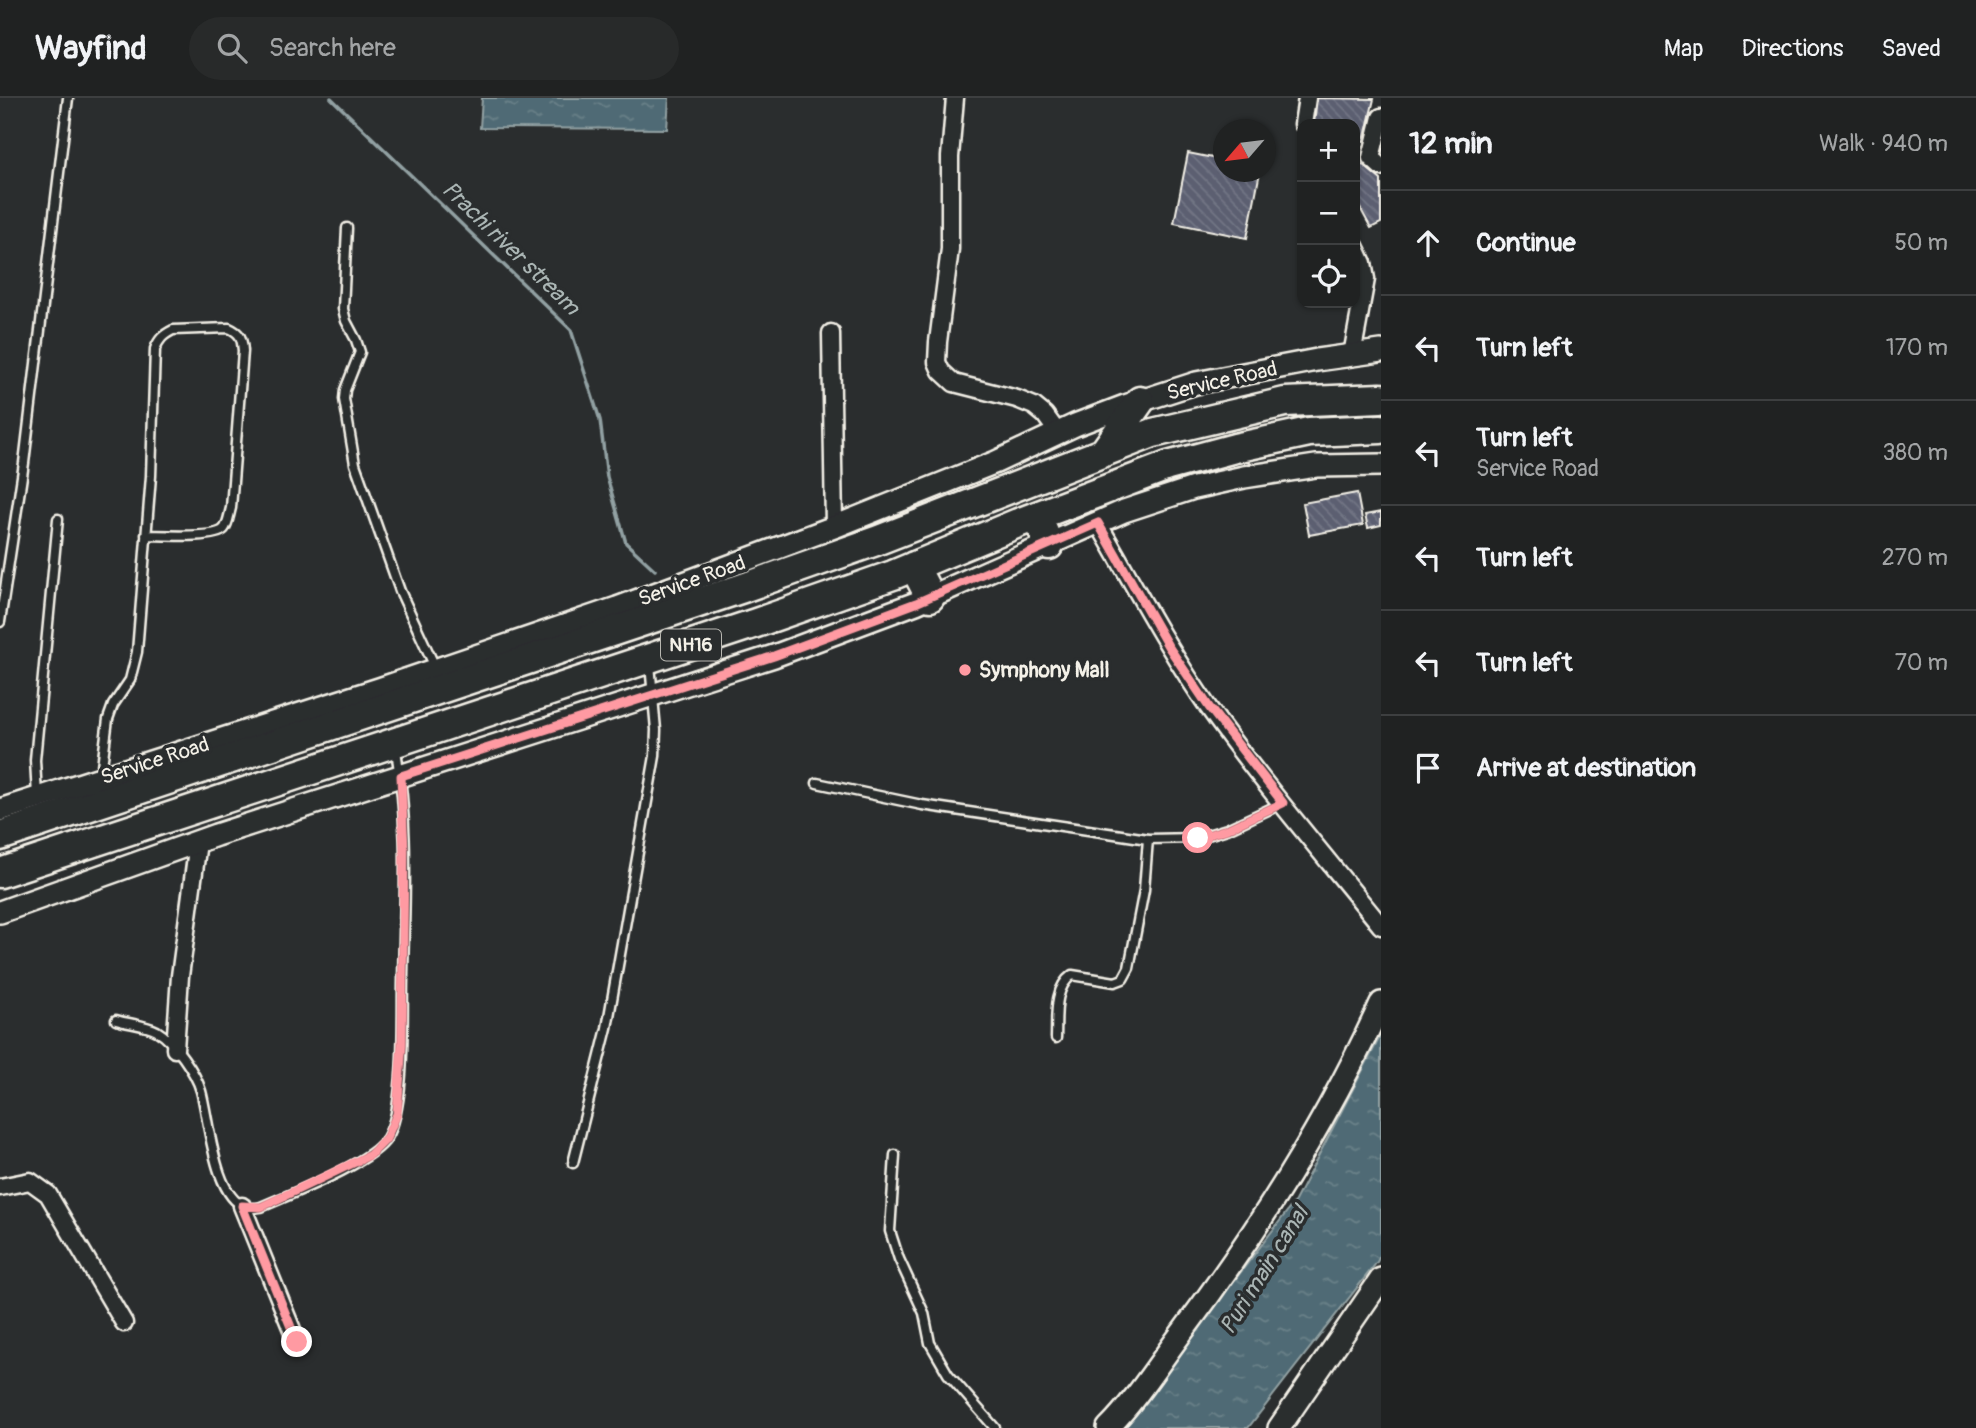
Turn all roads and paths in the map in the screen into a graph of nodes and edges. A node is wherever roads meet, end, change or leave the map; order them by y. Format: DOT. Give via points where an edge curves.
graph roads {
  1 [pos="68,98"];
  2 [pos="955,98"];
  3 [pos="1307,98"];
  4 [pos="1381,117"];
  5 [pos="1304,119"];
  6 [pos="1381,167"];
  7 [pos="347,228"];
  8 [pos="1360,257"];
  9 [pos="1373,275"];
  10 [pos="831,332"];
  11 [pos="1381,351"];
  12 [pos="1352,355"];
  13 [pos="1381,398"];
  14 [pos="1140,401"];
  15 [pos="1381,429"];
  16 [pos="1058,433"];
  17 [pos="1104,452"];
  18 [pos="1381,465"];
  19 [pos="1037,516"];
  20 [pos="58,520"];
  21 [pos="1098,523"];
  22 [pos="834,527"];
  23 [pos="146,535"];
  24 [pos="1049,545"];
  25 [pos="914,566"];
  26 [pos="930,597"];
  27 [pos="0,622"];
  28 [pos="649,659"];
  29 [pos="437,670"];
  30 [pos="653,695"];
  31 [pos="381,699"];
  32 [pos="394,744"];
  33 [pos="401,776"];
  34 [pos="817,783"];
  35 [pos="102,790"];
  36 [pos="37,799"];
  37 [pos="1283,803"];
  38 [pos="0,810"];
  39 [pos="0,836"];
  40 [pos="1148,839"];
  41 [pos="198,842"];
  42 [pos="0,873"];
  43 [pos="0,912"];
  44 [pos="1381,926"];
  45 [pos="1381,1003"];
  46 [pos="116,1020"];
  47 [pos="1056,1038"];
  48 [pos="175,1049"];
  49 [pos="895,1155"];
  50 [pos="573,1163"];
  51 [pos="0,1187"];
  52 [pos="242,1206"];
  53 [pos="1381,1279"];
  54 [pos="124,1323"];
  55 [pos="297,1342"];
  56 [pos="995,1428"];
  57 [pos="1108,1428"];
  58 [pos="1279,1428"];
  1 -- 27 [label="lane"];
  2 -- 16 [label="street" via="950,250 937,362 954,383 1034,406"];
  3 -- 5 [label="street"];
  4 -- 6 [label="street" via="1371,158"];
  7 -- 29 [label="lane" via="343,309 360,352 344,399 355,464 400,591"];
  8 -- 9 [label="street"];
  9 -- 12 [label="street"];
  10 -- 22 [label="street"];
  11 -- 12 [label="street, Service Road"];
  12 -- 14 [label="street, Service Road" via="1196,383"];
  13 -- 17 [label="highway, NH16" via="1285,402 1153,433"];
  14 -- 16 [label="street, Service Road"];
  14 -- 17 [label="highway"];
  15 -- 19 [label="highway, NH16" via="1309,432 1235,448 1167,466"];
  16 -- 22 [label="street, Service Road"];
  17 -- 31 [label="highway, NH16" via="852,550"];
  18 -- 21 [label="street" via="1316,466 1244,477 1194,488"];
  19 -- 24 [label="highway"];
  19 -- 25 [label="highway, NH16"];
  20 -- 36 [label="lane" via="35,760"];
  21 -- 24 [label="street"];
  21 -- 37 [label="street" via="1168,646"];
  22 -- 29 [label="street, Service Road"];
  23 -- 23 [label="lane" via="153,364 158,340 173,330 229,328 242,338 243,351 226,526 219,533"];
  23 -- 35 [label="lane" via="137,652 130,680 108,719"];
  24 -- 26 [label="street"];
  25 -- 26 [label="highway"];
  25 -- 28 [label="highway, NH16"];
  26 -- 30 [label="street" via="774,656"];
  28 -- 30 [label="lane"];
  28 -- 32 [label="highway, NH16"];
  29 -- 31 [label="street, Service Road"];
  30 -- 33 [label="street"];
  30 -- 50 [label="lane" via="655,756 607,1028"];
  31 -- 35 [label="highway, NH16"];
  32 -- 33 [label="lane"];
  32 -- 42 [label="highway, NH16"];
  33 -- 41 [label="street"];
  33 -- 52 [label="lane" via="402,1044 397,1114 386,1139 370,1155 261,1207"];
  34 -- 40 [label="lane" via="922,805"];
  35 -- 36 [label="street, Service Road"];
  35 -- 39 [label="highway, NH16"];
  36 -- 38 [label="street, Service Road"];
  37 -- 40 [label="lane" via="1198,838"];
  37 -- 44 [label="street"];
  40 -- 47 [label="lane" via="1129,968 1123,979 1115,982 1072,975 1064,981 1058,993"];
  41 -- 43 [label="street"];
  41 -- 48 [label="street"];
  45 -- 57 [label="street" via="1329,1107 1264,1219"];
  46 -- 48 [label="lane" via="156,1031"];
  48 -- 52 [label="lane" via="201,1091 220,1176"];
  49 -- 56 [label="lane" via="890,1230 899,1259 924,1313 930,1343 948,1374"];
  51 -- 54 [label="street" via="30,1181 48,1194"];
  52 -- 55 [label="street"];
  53 -- 58 [label="street"];
}
